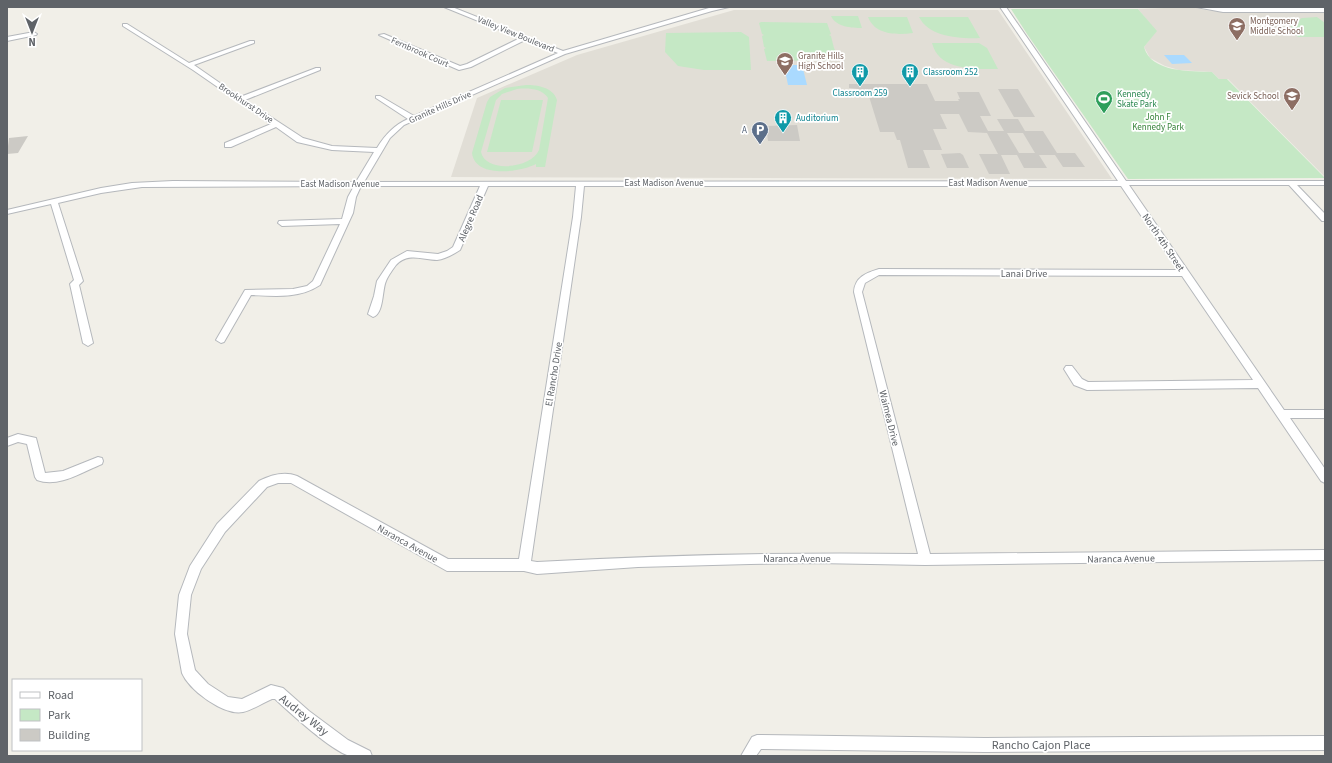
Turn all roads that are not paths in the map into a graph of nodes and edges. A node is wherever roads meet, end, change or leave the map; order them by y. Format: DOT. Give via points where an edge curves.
graph roads {
  1 [pos="447,7"];
  2 [pos="726,7"];
  3 [pos="1003,7"];
  4 [pos="1199,7"];
  5 [pos="1325,10"];
  6 [pos="125,25"];
  7 [pos="34,34"];
  8 [pos="382,35"];
  9 [pos="524,38"];
  10 [pos="7,39"];
  11 [pos="252,42"];
  12 [pos="563,53"];
  13 [pos="189,65"];
  14 [pos="318,69"];
  15 [pos="378,97"];
  16 [pos="240,99"];
  17 [pos="412,118"];
  18 [pos="277,124"];
  19 [pos="228,145"];
  20 [pos="378,150"];
  21 [pos="1290,182"];
  22 [pos="359,183"];
  23 [pos="485,183"];
  24 [pos="580,183"];
  25 [pos="1124,183"];
  26 [pos="1325,183"];
  27 [pos="54,201"];
  28 [pos="7,212"];
  29 [pos="1325,219"];
  30 [pos="345,222"];
  31 [pos="282,223"];
  32 [pos="1185,273"];
  33 [pos="864,278"];
  34 [pos="373,314"];
  35 [pos="221,340"];
  36 [pos="88,343"];
  37 [pos="1069,369"];
  38 [pos="1261,384"];
  39 [pos="1280,414"];
  40 [pos="1325,414"];
  41 [pos="7,442"];
  42 [pos="98,461"];
  43 [pos="1325,478"];
  44 [pos="293,479"];
  45 [pos="1325,555"];
  46 [pos="926,560"];
  47 [pos="524,565"];
  48 [pos="1325,743"];
  49 [pos="365,756"];
  50 [pos="748,756"];
  1 -- 9 [label="street, Valley View Boulevard"];
  2 -- 12 [label="street, Granite Hills Drive" via="711,9"];
  3 -- 25 [label="street, North 4th Street"];
  4 -- 5 [label="street" via="1223,10"];
  6 -- 13 [label="street, Brookhurst Drive"];
  7 -- 10 [label="street"];
  8 -- 9 [label="street, Fernbrook Court" via="459,68 469,66"];
  9 -- 12 [label="street, Valley View Boulevard"];
  11 -- 13 [label="street"];
  12 -- 17 [label="street, Granite Hills Drive"];
  13 -- 16 [label="street, Brookhurst Drive"];
  14 -- 16 [label="street"];
  15 -- 17 [label="street"];
  16 -- 18 [label="street, Brookhurst Drive"];
  17 -- 20 [label="street, Granite Hills Drive" via="393,131"];
  18 -- 19 [label="street"];
  18 -- 20 [label="street, Brookhurst Drive" via="300,140 317,146"];
  20 -- 22 [label="street, Granite Hills Drive"];
  21 -- 25 [label="street, East Madison Avenue"];
  21 -- 26 [label="street, East Madison Avenue"];
  21 -- 29 [label="street"];
  22 -- 23 [label="street, East Madison Avenue"];
  22 -- 27 [label="street, East Madison Avenue" via="170,182 131,186"];
  22 -- 30 [label="street, Granite Hills Drive"];
  23 -- 24 [label="street, East Madison Avenue"];
  23 -- 34 [label="street, Alegre Road" via="457,248 438,256 407,254 394,262 380,281 380,296"];
  24 -- 25 [label="street, East Madison Avenue"];
  24 -- 47 [label="street, El Rancho Drive"];
  25 -- 32 [label="street, North 4th Street"];
  27 -- 28 [label="street, East Madison Avenue"];
  27 -- 36 [label="street" via="79,281 74,284"];
  30 -- 31 [label="street"];
  30 -- 35 [label="street, Granite Hills Drive" via="317,283 299,292 248,292"];
  32 -- 33 [label="street, Lanai Drive" via="879,272"];
  32 -- 38 [label="street, North 4th Street"];
  33 -- 46 [label="street, Waimea Drive" via="858,286 858,292"];
  37 -- 38 [label="street" via="1078,382 1087,386"];
  38 -- 39 [label="street, North 4th Street"];
  39 -- 40 [label="street"];
  39 -- 43 [label="street, North 4th Street"];
  41 -- 42 [label="street" via="18,438 32,441 41,477 44,478 58,477"];
  44 -- 47 [label="street, Naranca Avenue" via="447,565"];
  44 -- 49 [label="street, Audrey Way" via="280,477 263,484 221,528 196,566 185,594 181,634 189,673 203,689 226,704 242,706 271,692 278,693 343,745"];
  45 -- 46 [label="street, Naranca Avenue"];
  46 -- 47 [label="street, Naranca Avenue" via="816,558 638,562 538,568"];
  48 -- 50 [label="street, Rancho Cajon Place" via="985,745 757,742"];
}
